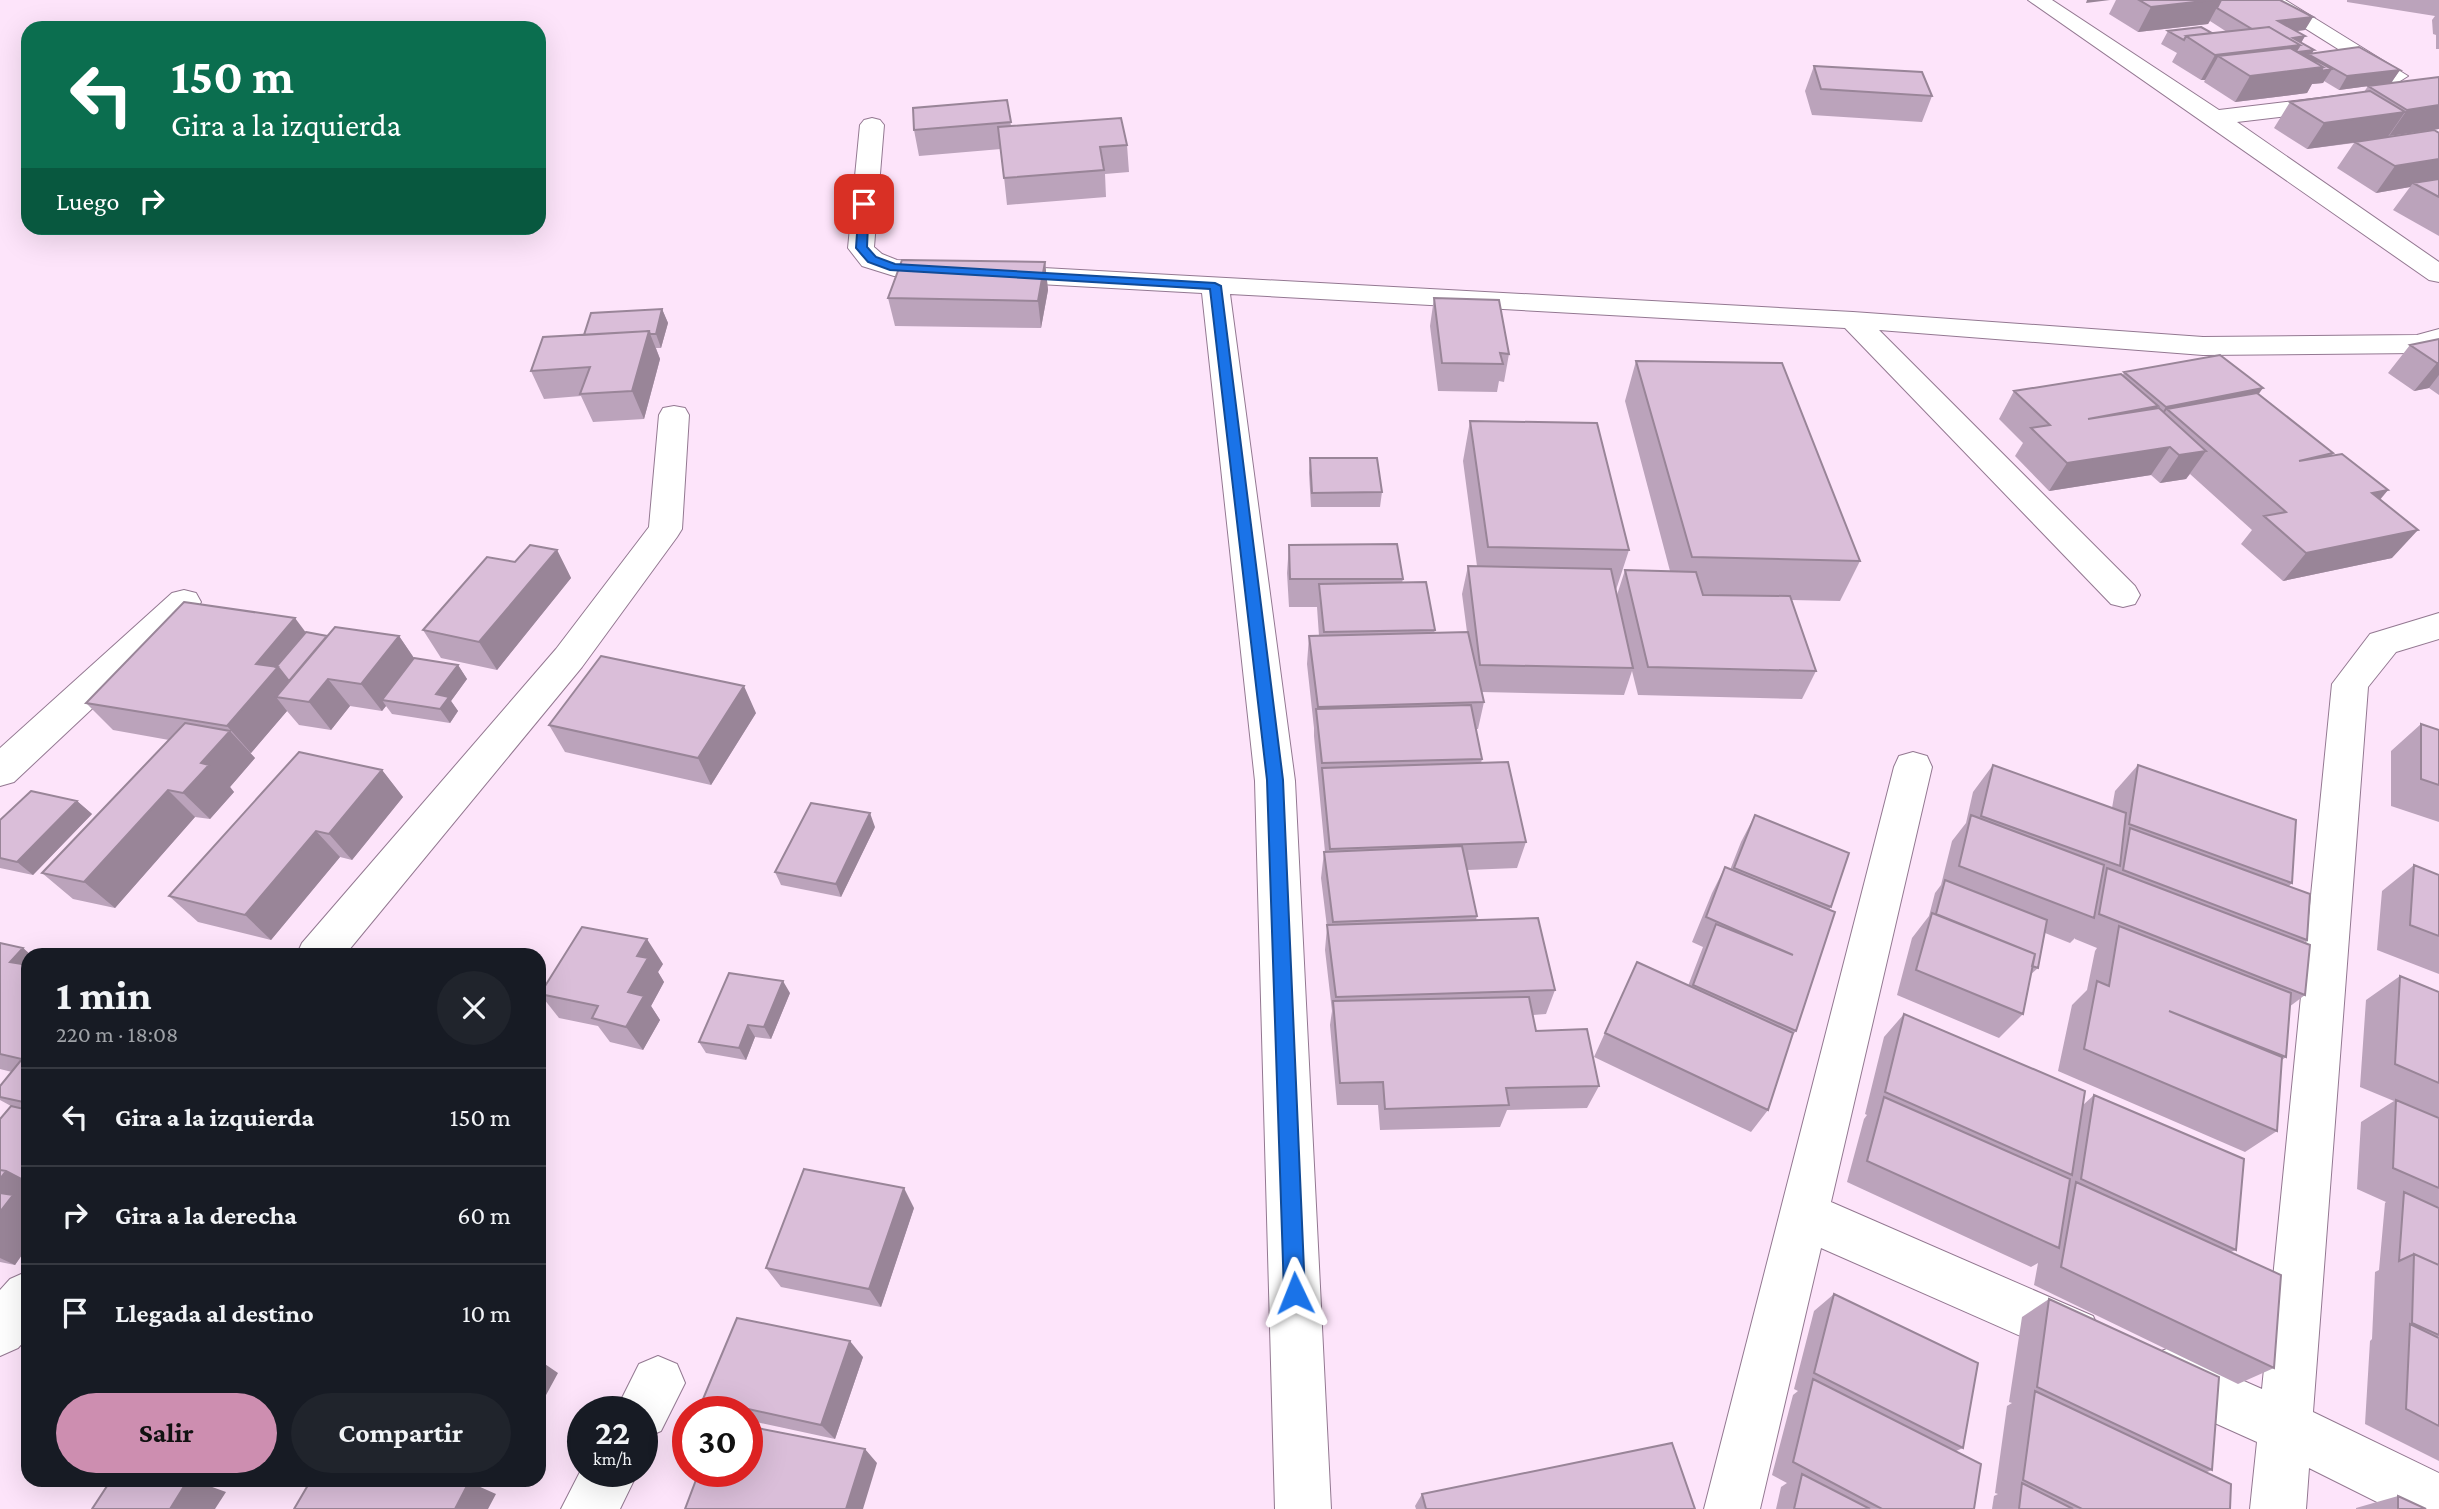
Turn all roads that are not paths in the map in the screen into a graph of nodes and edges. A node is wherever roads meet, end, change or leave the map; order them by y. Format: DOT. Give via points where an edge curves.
graph roads {
  1 [pos="2038,0"];
  2 [pos="2270,0"];
  3 [pos="2314,0"];
  4 [pos="2313,25"];
  5 [pos="2434,95"];
  6 [pos="2216,118"];
  7 [pos="872,125"];
  8 [pos="2439,274"];
  9 [pos="1215,286"];
  10 [pos="1853,320"];
  11 [pos="2439,338"];
  12 [pos="674,415"];
  13 [pos="2123,595"];
  14 [pos="184,602"];
  15 [pos="2439,626"];
  16 [pos="1913,767"];
  17 [pos="0,772"];
  18 [pos="324,948"];
  19 [pos="1804,1215"];
  20 [pos="21,1305"];
  21 [pos="0,1330"];
  22 [pos="2283,1426"];
  23 [pos="601,1487"];
  24 [pos="2439,1503"];
  25 [pos="589,1509"];
  26 [pos="1303,1509"];
  27 [pos="1732,1509"];
  28 [pos="2278,1509"];
  1 -- 6 [label="street"];
  2 -- 4 [label="street"];
  3 -- 4 [label="street"];
  4 -- 5 [label="street"];
  5 -- 6 [label="street"];
  6 -- 8 [label="street"];
  7 -- 9 [label="street" via="861,248 872,260 894,268"];
  9 -- 10 [label="street"];
  9 -- 26 [label="street" via="1275,780"];
  10 -- 11 [label="street" via="2203,346 2419,344"];
  10 -- 13 [label="street"];
  12 -- 18 [label="street" via="665,529 569,658"];
  14 -- 17 [label="street"];
  15 -- 22 [label="street" via="2383,643 2350,684"];
  16 -- 19 [label="street"];
  19 -- 22 [label="street"];
  19 -- 27 [label="street"];
  20 -- 21 [label="street"];
  22 -- 24 [label="street"];
  22 -- 28 [label="street"];
  23 -- 25 [label="street"];
}
